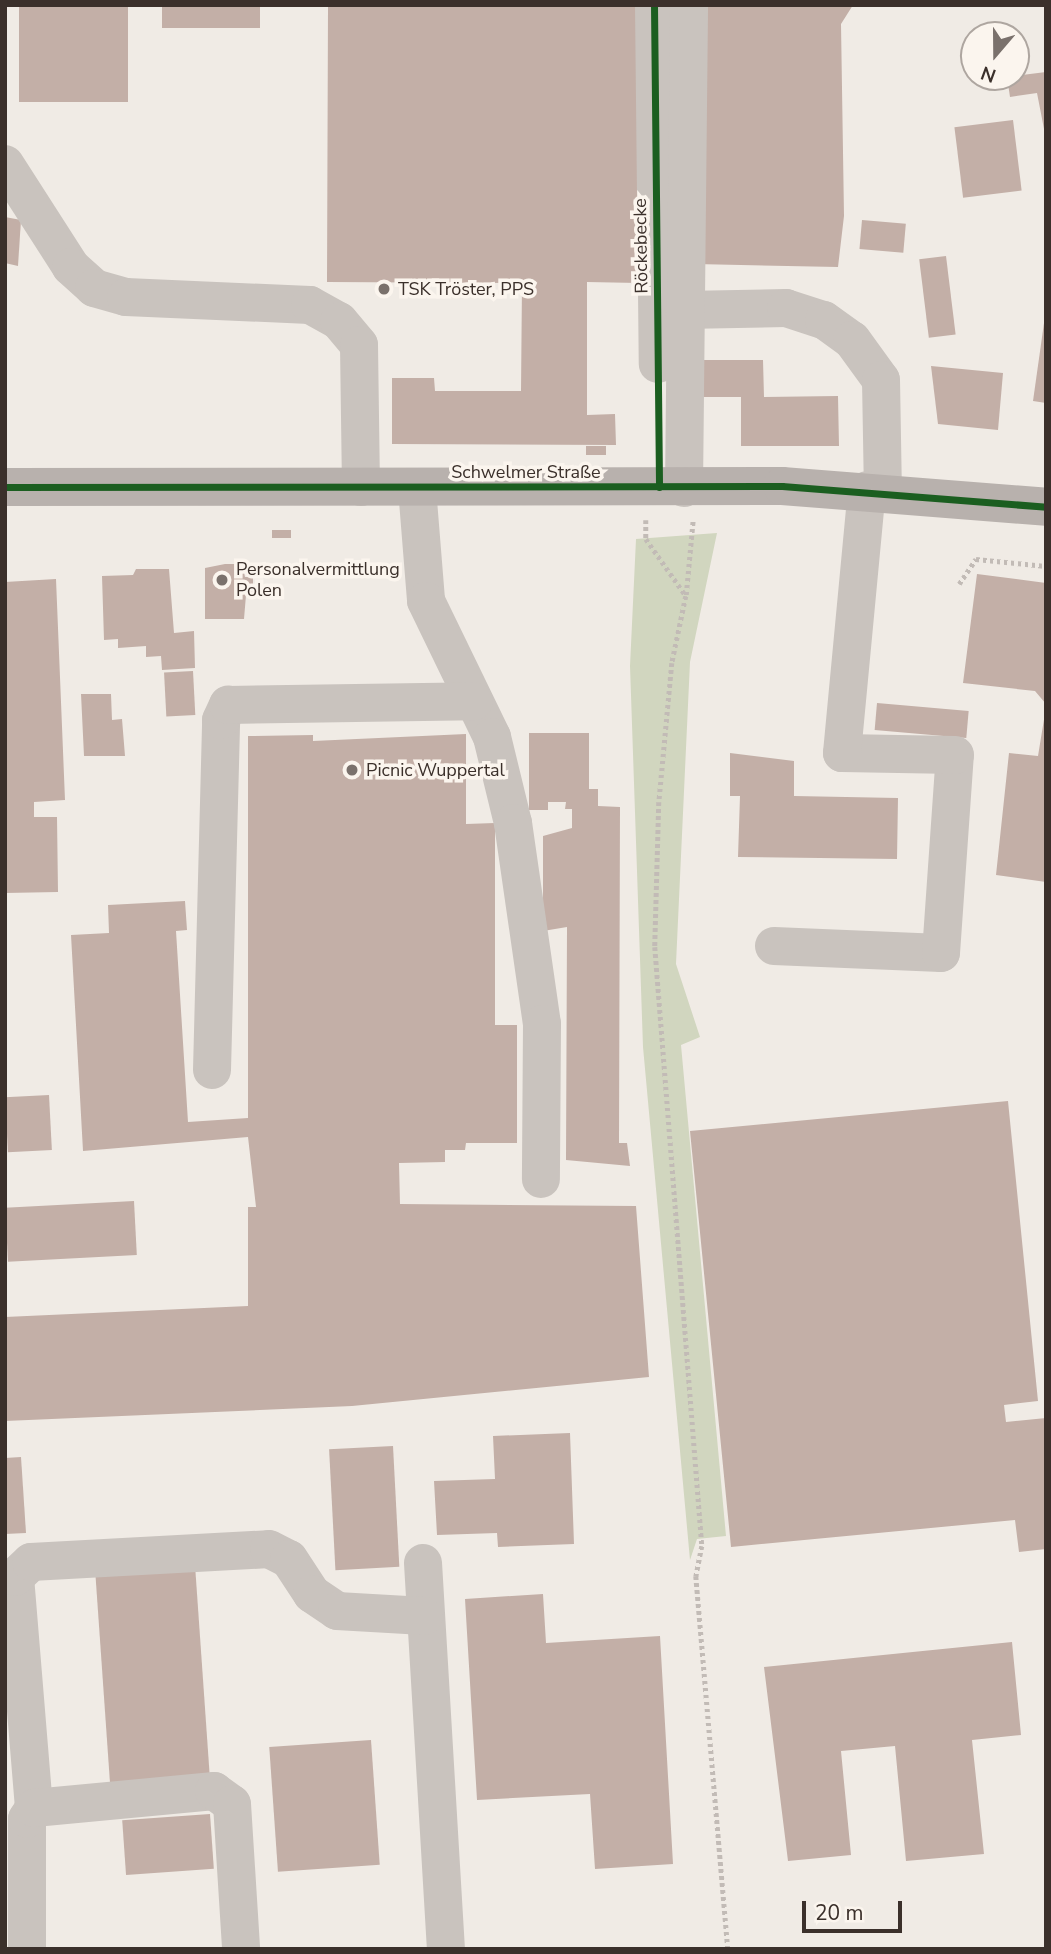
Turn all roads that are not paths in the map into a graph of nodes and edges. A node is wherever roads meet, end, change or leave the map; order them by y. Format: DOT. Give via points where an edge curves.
graph roads {
  1 [pos="654,5"];
  2 [pos="689,5"];
  3 [pos="5,164"];
  4 [pos="684,310"];
  5 [pos="5,486"];
  6 [pos="360,487"];
  7 [pos="671,487"];
  8 [pos="417,488"];
  9 [pos="875,490"];
  10 [pos="1046,507"];
  11 [pos="474,701"];
  12 [pos="774,946"];
  13 [pos="212,1070"];
  14 [pos="541,1180"];
  15 [pos="423,1563"];
  16 [pos="424,1616"];
  17 [pos="34,1808"];
  18 [pos="27,1949"];
  19 [pos="241,1949"];
  20 [pos="446,1949"];
  1 -- 7 [label="street, Röckebecke"];
  2 -- 4 [label="street"];
  3 -- 6 [label="street" via="71,267 94,288 126,297 310,305 339,321 359,345"];
  4 -- 7 [label="street"];
  4 -- 9 [label="street" via="786,307 824,320 852,340 881,380"];
  5 -- 6 [label="main road, Schwelmer Straße"];
  6 -- 8 [label="main road, Schwelmer Straße"];
  7 -- 8 [label="main road, Schwelmer Straße"];
  7 -- 9 [label="main road, Schwelmer Straße"];
  8 -- 11 [label="street" via="426,601"];
  9 -- 10 [label="main road, Schwelmer Straße"];
  9 -- 12 [label="street" via="842,753 954,755 941,953"];
  11 -- 13 [label="street" via="228,705 221,720"];
  11 -- 14 [label="street" via="492,737 513,823 542,1024"];
  15 -- 16 [label="street"];
  16 -- 17 [label="street" via="337,1611 312,1594 289,1559 269,1549 31,1562 15,1577"];
  16 -- 20 [label="street"];
  17 -- 18 [label="street" via="27,1819"];
  17 -- 19 [label="street" via="225,1794 232,1804"];
}
